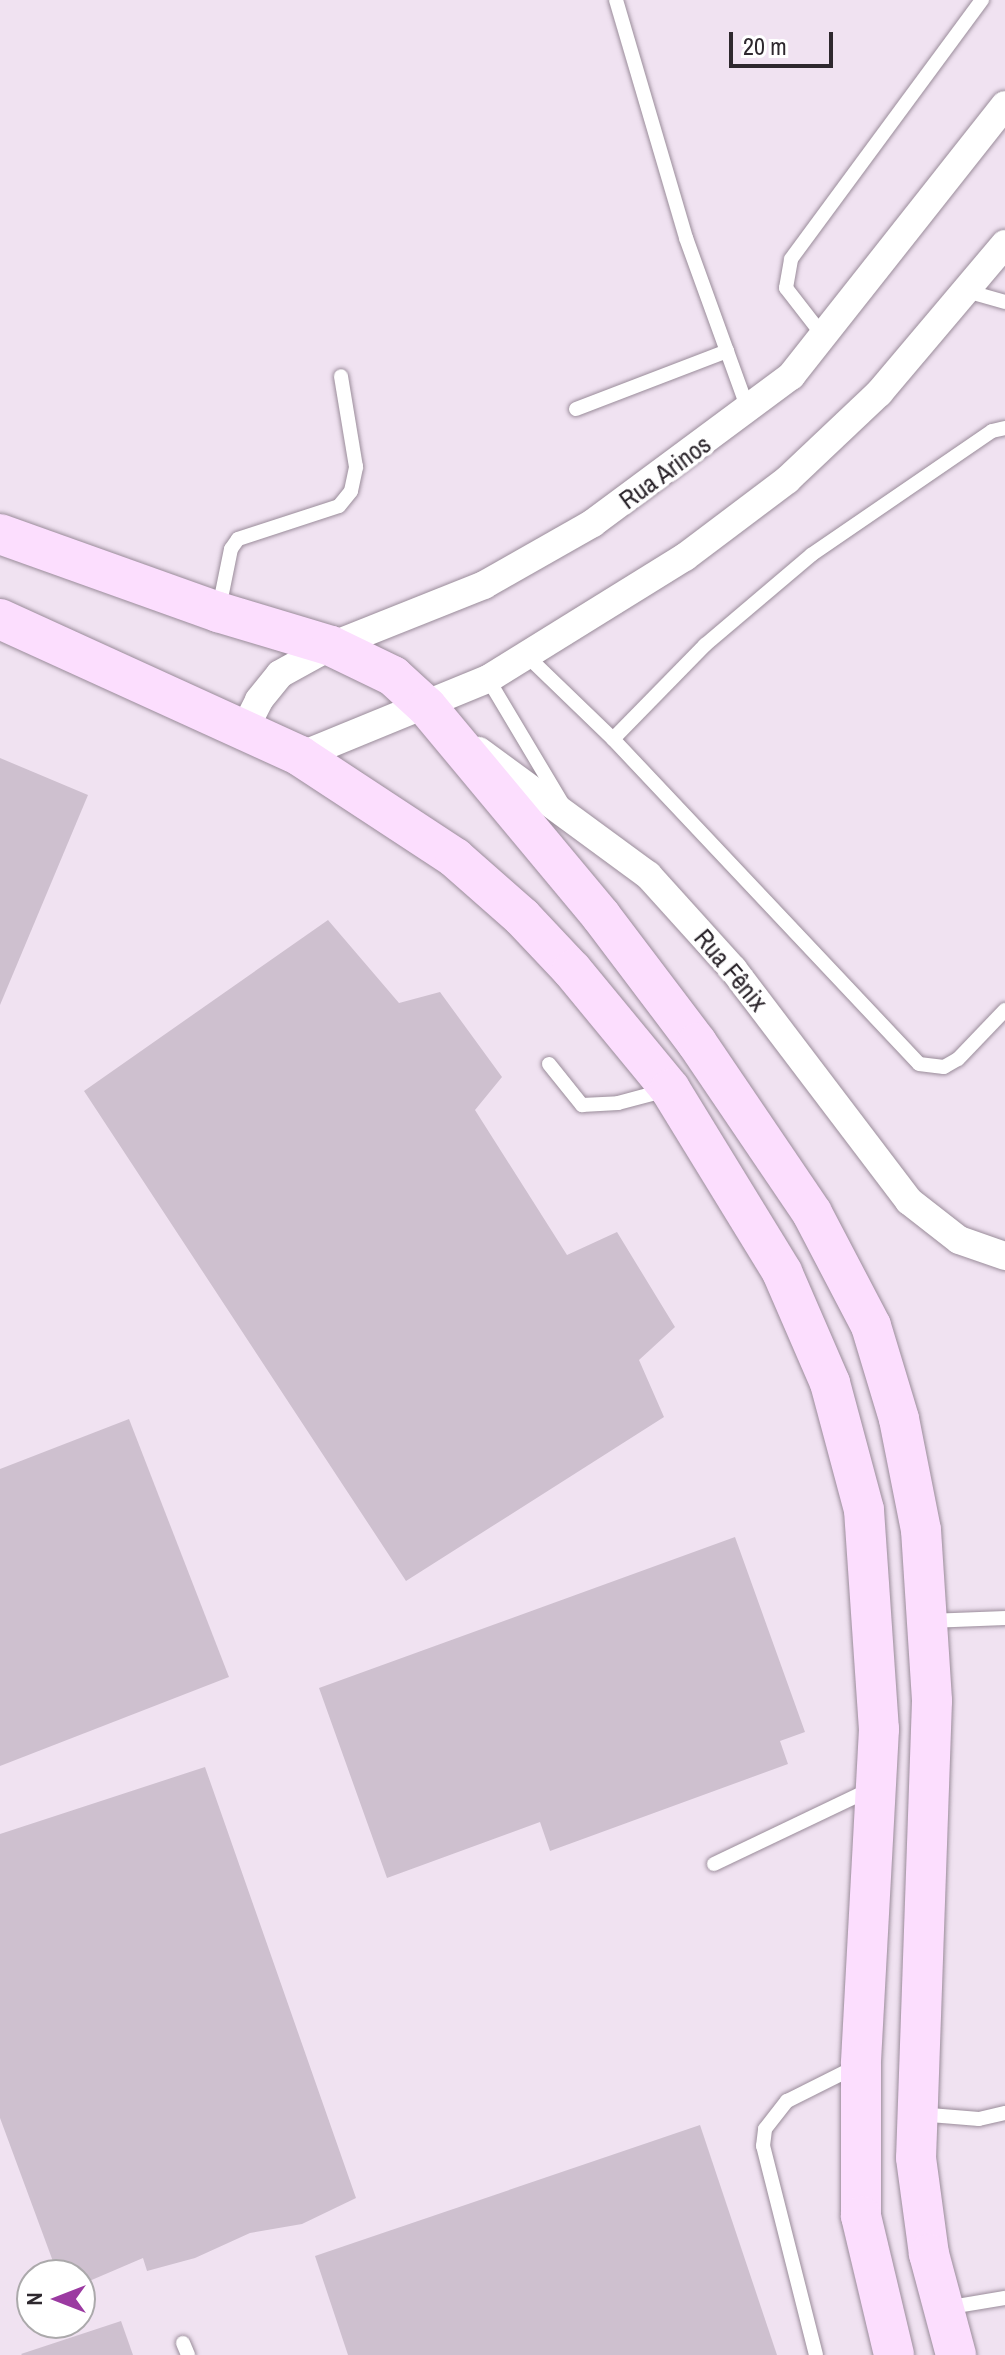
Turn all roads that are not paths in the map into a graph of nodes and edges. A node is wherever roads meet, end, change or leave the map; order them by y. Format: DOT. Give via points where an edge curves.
graph roads {
  1 [pos="616,0"];
  2 [pos="982,0"];
  3 [pos="1005,105"];
  4 [pos="1005,244"];
  5 [pos="966,291"];
  6 [pos="1005,302"];
  7 [pos="824,337"];
  8 [pos="727,351"];
  9 [pos="341,376"];
  10 [pos="576,409"];
  11 [pos="748,409"];
  12 [pos="1005,428"];
  13 [pos="0,534"];
  14 [pos="218,612"];
  15 [pos="0,619"];
  16 [pos="331,646"];
  17 [pos="526,655"];
  18 [pos="488,679"];
  19 [pos="427,707"];
  20 [pos="244,730"];
  21 [pos="613,739"];
  22 [pos="300,756"];
  23 [pos="571,817"];
  24 [pos="1005,1010"];
  25 [pos="549,1064"];
  26 [pos="670,1089"];
  27 [pos="1005,1256"];
  28 [pos="1005,1618"];
  29 [pos="927,1621"];
  30 [pos="876,1787"];
  31 [pos="714,1864"];
  32 [pos="861,2064"];
  33 [pos="1005,2113"];
  34 [pos="918,2114"];
  35 [pos="1005,2298"];
  36 [pos="941,2309"];
  37 [pos="816,2355"];
  38 [pos="894,2355"];
  39 [pos="956,2355"];
  1 -- 8 [label="lane" via="686,238"];
  2 -- 7 [label="lane" via="791,259 786,288"];
  3 -- 7 [label="street, Rua Arinos"];
  4 -- 5 [label="street"];
  5 -- 6 [label="lane"];
  5 -- 17 [label="street" via="879,393 787,480 685,557"];
  7 -- 11 [label="street, Rua Arinos" via="791,376"];
  8 -- 10 [label="lane"];
  8 -- 11 [label="lane"];
  9 -- 14 [label="lane" via="356,467 351,491 339,506 238,539 231,549"];
  11 -- 16 [label="street, Rua Arinos" via="593,523 498,578"];
  12 -- 21 [label="lane" via="992,431 811,555 705,645"];
  13 -- 14 [label="main road"];
  14 -- 16 [label="main road"];
  15 -- 20 [label="main road"];
  16 -- 19 [label="main road" via="393,676"];
  16 -- 20 [label="street, Rua Arinos" via="280,674"];
  17 -- 18 [label="street"];
  17 -- 21 [label="lane"];
  18 -- 19 [label="street"];
  18 -- 23 [label="lane"];
  19 -- 22 [label="street"];
  19 -- 23 [label="street, Rua Fênix"];
  19 -- 29 [label="main road" via="601,916 697,1043 812,1213 871,1326 899,1419 921,1530"];
  20 -- 22 [label="main road"];
  21 -- 24 [label="lane" via="919,1064 944,1067 958,1059"];
  22 -- 26 [label="main road" via="455,858 522,917"];
  23 -- 27 [label="street, Rua Fênix" via="648,875 733,969 909,1201 959,1240"];
  25 -- 26 [label="lane" via="582,1105 618,1103"];
  26 -- 30 [label="main road" via="782,1272 830,1383 864,1510 876,1639"];
  28 -- 29 [label="lane"];
  29 -- 34 [label="main road" via="932,1701"];
  30 -- 31 [label="lane"];
  30 -- 32 [label="main road"];
  32 -- 37 [label="lane" via="787,2101 765,2129 763,2146"];
  32 -- 38 [label="main road" via="861,2216"];
  33 -- 34 [label="lane" via="979,2119"];
  34 -- 36 [label="main road" via="916,2158"];
  35 -- 36 [label="lane"];
  36 -- 39 [label="main road"];
}
